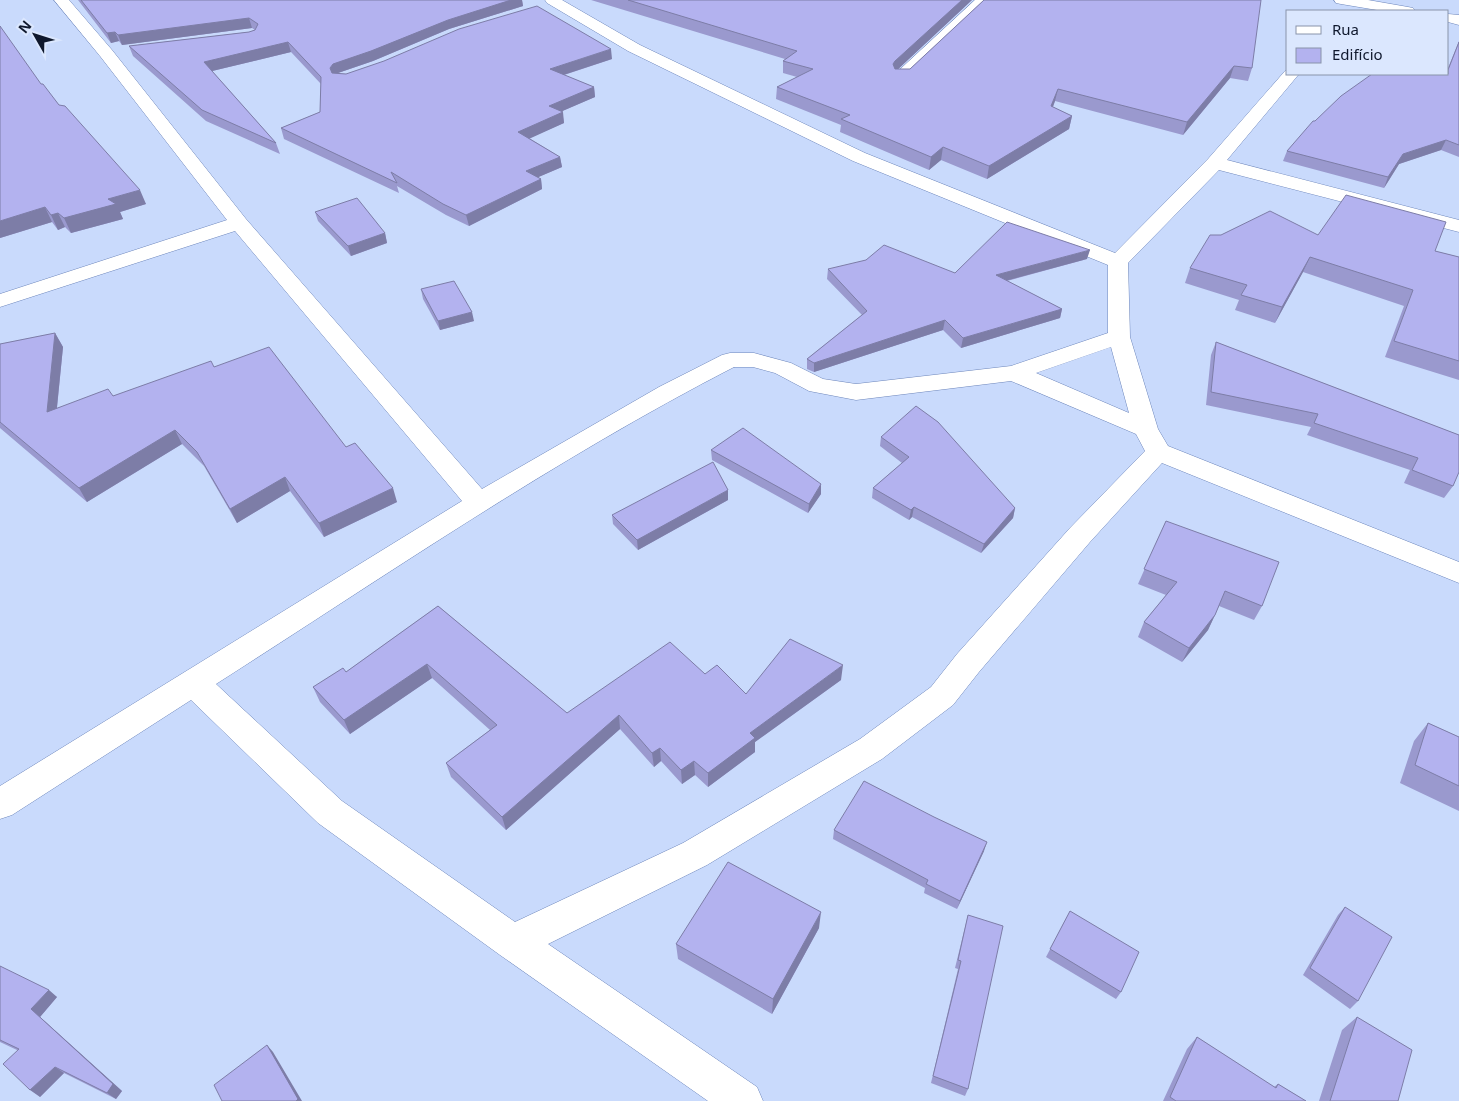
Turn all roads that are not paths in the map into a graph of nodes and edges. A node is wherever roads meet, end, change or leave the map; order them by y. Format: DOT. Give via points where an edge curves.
graph roads {
  1 [pos="62,0"];
  2 [pos="984,0"];
  3 [pos="1347,3"];
  4 [pos="549,4"];
  5 [pos="1400,10"];
  6 [pos="1290,75"];
  7 [pos="901,77"];
  8 [pos="1215,163"];
  9 [pos="239,223"];
  10 [pos="1459,226"];
  11 [pos="1118,262"];
  12 [pos="0,301"];
  13 [pos="1120,337"];
  14 [pos="1014,373"];
  15 [pos="1152,440"];
  16 [pos="479,503"];
  17 [pos="1459,573"];
  18 [pos="193,682"];
  19 [pos="0,804"];
  20 [pos="513,942"];
  21 [pos="743,1101"];
  1 -- 9 [label="street" via="115,52"];
  2 -- 7 [label="street"];
  3 -- 5 [label="street"];
  4 -- 11 [label="street" via="859,157"];
  6 -- 8 [label="street"];
  8 -- 10 [label="street"];
  8 -- 11 [label="street"];
  9 -- 12 [label="street"];
  9 -- 16 [label="street"];
  11 -- 13 [label="street"];
  13 -- 14 [label="street"];
  13 -- 15 [label="street"];
  14 -- 15 [label="street"];
  14 -- 16 [label="street" via="856,392 817,386 783,368 754,360 730,360 666,392"];
  15 -- 17 [label="street"];
  15 -- 20 [label="street" via="1080,535 942,696 872,749 696,854"];
  16 -- 18 [label="street"];
  18 -- 19 [label="street"];
  18 -- 20 [label="street" via="330,812"];
  20 -- 21 [label="street"];
}
